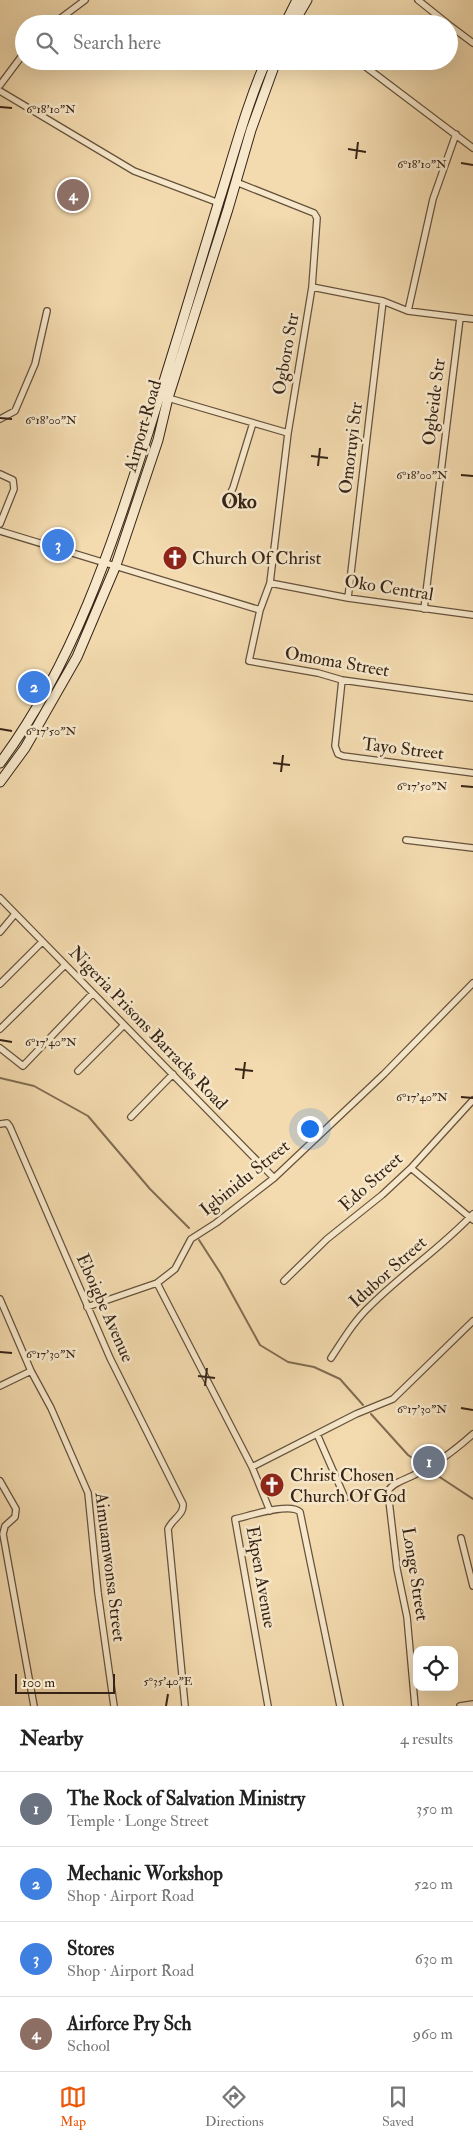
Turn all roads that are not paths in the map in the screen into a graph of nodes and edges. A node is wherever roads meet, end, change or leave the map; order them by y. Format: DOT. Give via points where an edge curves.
graph roads {
  1 [pos="85,0"];
  2 [pos="297,0"];
  3 [pos="307,0"];
  4 [pos="418,0"];
  5 [pos="65,15"];
  6 [pos="290,15"];
  7 [pos="298,15"];
  8 [pos="437,15"];
  9 [pos="458,31"];
  10 [pos="473,43"];
  11 [pos="15,65"];
  12 [pos="263,70"];
  13 [pos="273,70"];
  14 [pos="370,70"];
  15 [pos="0,85"];
  16 [pos="0,92"];
  17 [pos="456,134"];
  18 [pos="473,148"];
  19 [pos="236,182"];
  20 [pos="219,203"];
  21 [pos="312,287"];
  22 [pos="383,301"];
  23 [pos="47,311"];
  24 [pos="408,311"];
  25 [pos="460,318"];
  26 [pos="473,320"];
  27 [pos="168,398"];
  28 [pos="0,419"];
  29 [pos="253,423"];
  30 [pos="288,433"];
  31 [pos="2,475"];
  32 [pos="225,504"];
  33 [pos="0,524"];
  34 [pos="0,531"];
  35 [pos="104,563"];
  36 [pos="116,565"];
  37 [pos="270,583"];
  38 [pos="348,598"];
  39 [pos="424,609"];
  40 [pos="260,610"];
  41 [pos="473,615"];
  42 [pos="342,680"];
  43 [pos="473,698"];
  44 [pos="0,763"];
  45 [pos="473,773"];
  46 [pos="0,782"];
  47 [pos="406,840"];
  48 [pos="473,848"];
  49 [pos="0,898"];
  50 [pos="15,914"];
  51 [pos="0,932"];
  52 [pos="42,942"];
  53 [pos="65,965"];
  54 [pos="473,983"];
  55 [pos="0,984"];
  56 [pos="93,993"];
  57 [pos="124,1025"];
  58 [pos="1,1026"];
  59 [pos="0,1048"];
  60 [pos="78,1071"];
  61 [pos="172,1074"];
  62 [pos="473,1100"];
  63 [pos="131,1118"];
  64 [pos="0,1124"];
  65 [pos="411,1168"];
  66 [pos="274,1178"];
  67 [pos="472,1217"];
  68 [pos="284,1281"];
  69 [pos="157,1283"];
  70 [pos="0,1301"];
  71 [pos="87,1307"];
  72 [pos="473,1320"];
  73 [pos="331,1358"];
  74 [pos="31,1372"];
  75 [pos="0,1386"];
  76 [pos="317,1434"];
  77 [pos="473,1434"];
  78 [pos="252,1467"];
  79 [pos="0,1481"];
  80 [pos="345,1498"];
  81 [pos="270,1511"];
  82 [pos="461,1538"];
  83 [pos="473,1586"];
  84 [pos="473,1704"];
  85 [pos="34,1706"];
  86 [pos="114,1706"];
  87 [pos="185,1706"];
  88 [pos="268,1706"];
  89 [pos="340,1706"];
  90 [pos="415,1706"];
  91 [pos="460,1706"];
  1 -- 5 [label="street"];
  2 -- 6 [label="main road"];
  3 -- 7 [label="main road"];
  4 -- 8 [label="street"];
  9 -- 10 [label="street"];
  11 -- 15 [label="street"];
  12 -- 20 [label="main road, Airport Road" via="241,126"];
  13 -- 19 [label="main road, Airport Road" via="250,130"];
  14 -- 17 [label="street"];
  16 -- 20 [label="street" via="134,171"];
  17 -- 18 [label="street"];
  17 -- 24 [label="street" via="433,199"];
  19 -- 21 [label="street, Ogboro Str" via="314,213 317,218"];
  19 -- 27 [label="main road, Airport Road"];
  20 -- 35 [label="main road, Airport Road"];
  21 -- 22 [label="street"];
  21 -- 30 [label="street, Ogboro Str"];
  22 -- 24 [label="street"];
  22 -- 38 [label="street, Omoruyi Str"];
  23 -- 28 [label="street" via="35,364 15,411"];
  24 -- 25 [label="street"];
  25 -- 26 [label="street"];
  25 -- 39 [label="street, Ogbeide Str"];
  27 -- 29 [label="street"];
  27 -- 36 [label="main road, Airport Road" via="158,440"];
  29 -- 30 [label="street"];
  29 -- 32 [label="street"];
  30 -- 37 [label="street, Ogboro Str"];
  31 -- 33 [label="street" via="13,480 14,489"];
  34 -- 35 [label="street"];
  35 -- 36 [label="street"];
  35 -- 44 [label="main road, Airport Road" via="68,652"];
  36 -- 40 [label="street"];
  36 -- 46 [label="main road, Airport Road" via="77,657 25,748"];
  37 -- 38 [label="street, Oko Central"];
  37 -- 40 [label="street"];
  38 -- 39 [label="street, Oko Central"];
  39 -- 41 [label="street, Oko Central"];
  40 -- 42 [label="street, Omoma Street" via="248,661"];
  42 -- 43 [label="street, Omoma Street"];
  42 -- 45 [label="street, Tayo Street" via="335,746 338,754"];
  47 -- 48 [label="street"];
  49 -- 50 [label="street, Nigeria Prisons Barracks Road"];
  50 -- 51 [label="street"];
  50 -- 52 [label="street, Nigeria Prisons Barracks Road"];
  52 -- 53 [label="street, Nigeria Prisons Barracks Road"];
  52 -- 55 [label="street"];
  53 -- 56 [label="street, Nigeria Prisons Barracks Road"];
  53 -- 58 [label="street"];
  54 -- 66 [label="street, Igbinidu Street"];
  56 -- 57 [label="street, Nigeria Prisons Barracks Road"];
  56 -- 59 [label="street" via="23,1066"];
  57 -- 60 [label="street"];
  57 -- 61 [label="street, Nigeria Prisons Barracks Road"];
  61 -- 63 [label="street"];
  61 -- 66 [label="street, Nigeria Prisons Barracks Road"];
  62 -- 65 [label="street, Edo Street"];
  64 -- 71 [label="street, Eboigbe Avenue" via="7,1123 10,1127"];
  65 -- 67 [label="street"];
  65 -- 68 [label="street, Edo Street" via="327,1239"];
  66 -- 69 [label="street, Igbinidu Street" via="191,1238 175,1269"];
  67 -- 73 [label="street, Idubor Street" via="369,1306"];
  69 -- 71 [label="street, Igbinidu Street"];
  69 -- 78 [label="street"];
  70 -- 74 [label="street, Aimuamwonsa Street"];
  71 -- 87 [label="street, Eboigbe Avenue" via="184,1509 168,1529"];
  72 -- 76 [label="street" via="393,1399"];
  74 -- 75 [label="street"];
  74 -- 86 [label="street, Aimuamwonsa Street" via="51,1408 88,1492"];
  76 -- 78 [label="street"];
  76 -- 80 [label="street"];
  77 -- 90 [label="street, Longe Street" via="455,1451 393,1485 388,1492 397,1569 407,1617"];
  78 -- 81 [label="street"];
  79 -- 85 [label="street" via="16,1508 15,1517 5,1526 3,1534"];
  81 -- 88 [label="street, Ekpen Avenue" via="235,1519"];
  81 -- 89 [label="street, Ekpen Avenue" via="292,1508 300,1512"];
  82 -- 83 [label="street"];
  84 -- 91 [label="street"];
}
